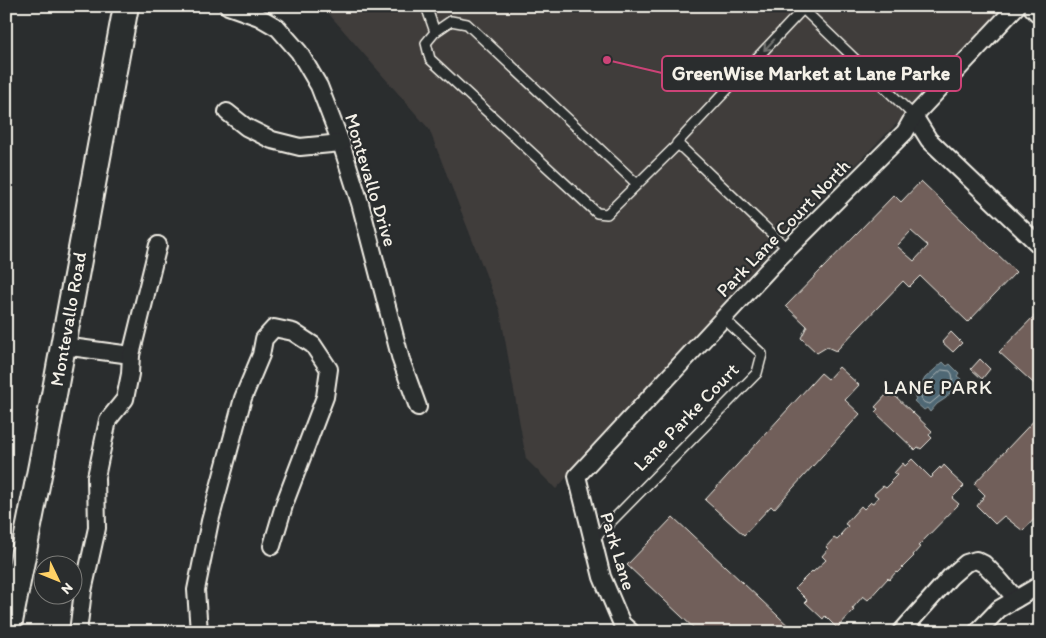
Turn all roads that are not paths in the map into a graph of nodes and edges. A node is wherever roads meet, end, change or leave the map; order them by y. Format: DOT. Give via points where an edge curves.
graph roads {
  1 [pos="126,6"];
  2 [pos="228,6"];
  3 [pos="426,6"];
  4 [pos="1017,6"];
  5 [pos="1036,6"];
  6 [pos="801,8"];
  7 [pos="1040,10"];
  8 [pos="435,32"];
  9 [pos="227,112"];
  10 [pos="914,116"];
  11 [pos="341,143"];
  12 [pos="678,144"];
  13 [pos="638,184"];
  14 [pos="158,245"];
  15 [pos="1040,246"];
  16 [pos="789,250"];
  17 [pos="723,318"];
  18 [pos="63,346"];
  19 [pos="131,355"];
  20 [pos="418,407"];
  21 [pos="577,476"];
  22 [pos="593,540"];
  23 [pos="272,546"];
  24 [pos="1040,585"];
  25 [pos="1016,599"];
  26 [pos="8,632"];
  27 [pos="78,632"];
  28 [pos="199,632"];
  29 [pos="631,632"];
  30 [pos="901,632"];
  31 [pos="977,632"];
  1 -- 18 [label="main road, Montevallo Road"];
  2 -- 11 [label="street, Montevallo Drive" via="278,28 299,52 319,86"];
  3 -- 8 [label="lane"];
  4 -- 10 [label="street, Park Lane Court North"];
  5 -- 7 [label="main road"];
  6 -- 10 [label="lane"];
  6 -- 12 [label="lane, one-way"];
  8 -- 13 [label="lane" via="451,21 467,24"];
  8 -- 13 [label="lane" via="426,44 430,59 598,213 607,214"];
  9 -- 11 [label="street" via="246,127 272,140 300,147"];
  10 -- 15 [label="street" via="929,140"];
  10 -- 16 [label="street, Park Lane Court North" via="905,132"];
  11 -- 20 [label="street, Montevallo Drive" via="401,360"];
  12 -- 13 [label="lane"];
  12 -- 16 [label="lane"];
  14 -- 19 [label="street"];
  16 -- 17 [label="street, Park Lane Court North"];
  17 -- 21 [label="street, Park Lane Court North"];
  17 -- 22 [label="lane, Lane Parke Court" via="762,354 757,373"];
  18 -- 19 [label="street"];
  18 -- 26 [label="main road, Montevallo Road"];
  19 -- 27 [label="street" via="125,399 108,420 96,477 97,528"];
  21 -- 22 [label="street, Park Lane"];
  22 -- 29 [label="street, Park Lane" via="602,577 622,624"];
  23 -- 28 [label="street" via="325,397 329,369 313,345 293,332 274,328 264,339 261,355 243,398 210,521 196,590"];
  24 -- 25 [label="street"];
  25 -- 30 [label="street" via="984,564 976,560 966,563 950,577"];
  25 -- 31 [label="street" via="999,609"];
}
